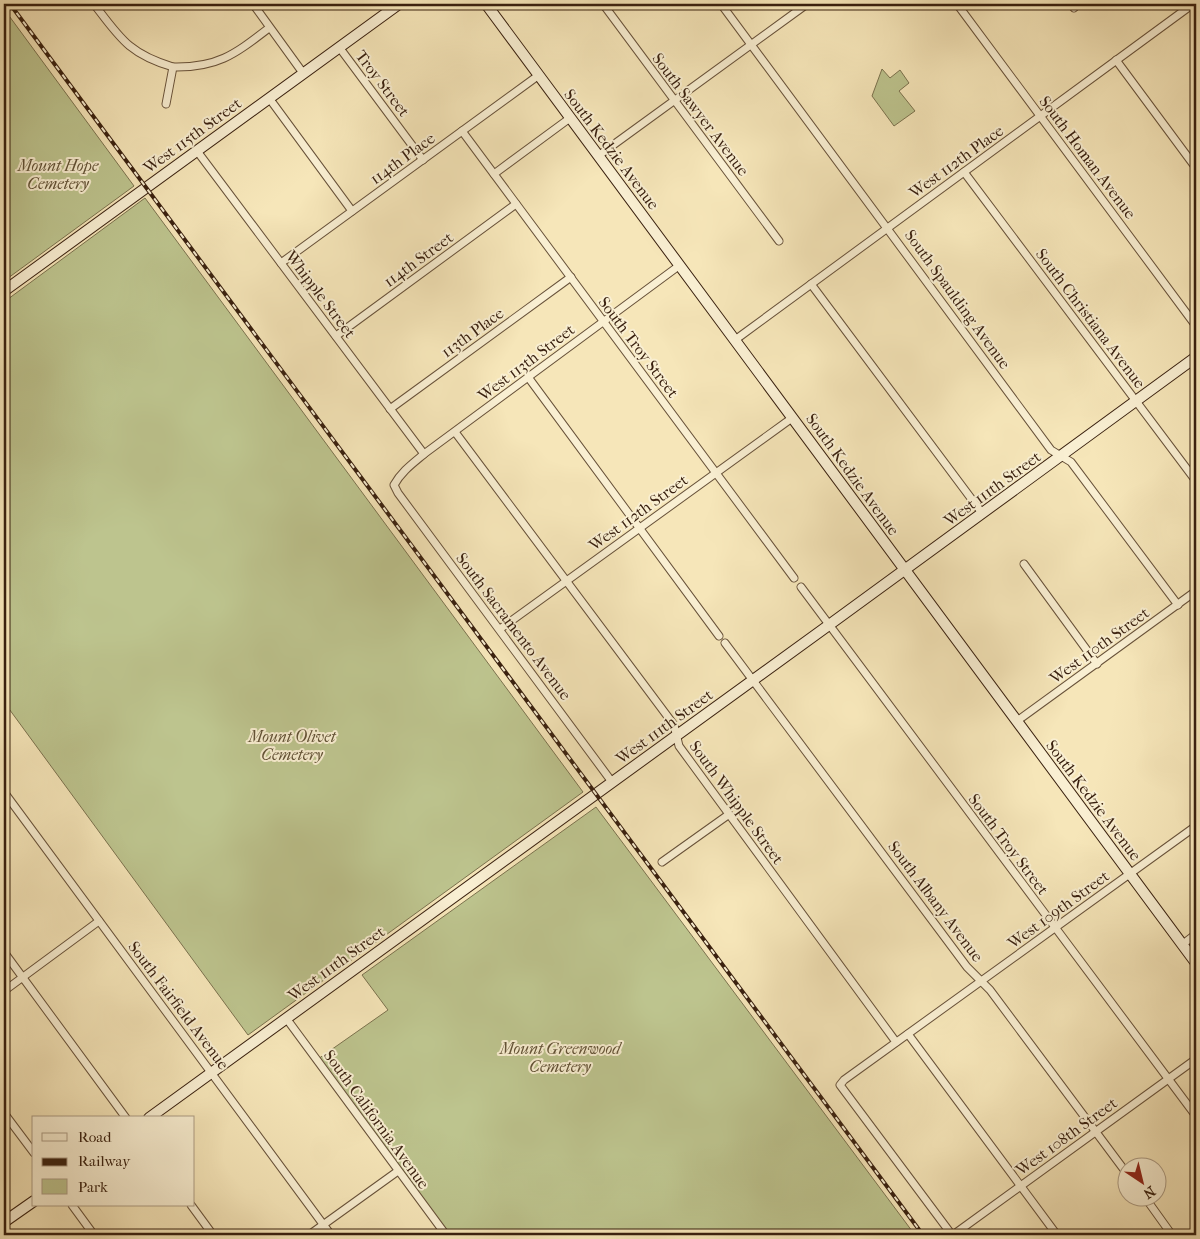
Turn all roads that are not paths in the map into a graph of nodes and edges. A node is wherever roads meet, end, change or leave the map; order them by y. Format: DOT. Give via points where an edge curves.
graph roads {
  1 [pos="94,4"];
  2 [pos="254,4"];
  3 [pos="399,4"];
  4 [pos="486,4"];
  5 [pos="602,4"];
  6 [pos="721,4"];
  7 [pos="807,4"];
  8 [pos="957,4"];
  9 [pos="1192,4"];
  10 [pos="1196,9"];
  11 [pos="269,28"];
  12 [pos="751,44"];
  13 [pos="339,48"];
  14 [pos="1116,60"];
  15 [pos="172,67"];
  16 [pos="303,73"];
  17 [pos="539,75"];
  18 [pos="269,98"];
  19 [pos="674,101"];
  20 [pos="166,104"];
  21 [pos="1041,116"];
  22 [pos="570,118"];
  23 [pos="462,131"];
  24 [pos="197,151"];
  25 [pos="598,156"];
  26 [pos="423,160"];
  27 [pos="1196,168"];
  28 [pos="964,172"];
  29 [pos="494,174"];
  30 [pos="516,204"];
  31 [pos="352,211"];
  32 [pos="888,228"];
  33 [pos="779,241"];
  34 [pos="281,263"];
  35 [pos="680,266"];
  36 [pos="571,277"];
  37 [pos="811,284"];
  38 [pos="4,291"];
  39 [pos="604,322"];
  40 [pos="1196,326"];
  41 [pos="336,336"];
  42 [pos="735,340"];
  43 [pos="1196,357"];
  44 [pos="528,377"];
  45 [pos="1136,401"];
  46 [pos="390,409"];
  47 [pos="792,418"];
  48 [pos="455,432"];
  49 [pos="424,454"];
  50 [pos="1060,456"];
  51 [pos="716,473"];
  52 [pos="1196,481"];
  53 [pos="394,485"];
  54 [pos="982,513"];
  55 [pos="640,528"];
  56 [pos="1024,564"];
  57 [pos="904,570"];
  58 [pos="794,578"];
  59 [pos="566,581"];
  60 [pos="801,587"];
  61 [pos="1196,591"];
  62 [pos="1178,605"];
  63 [pos="829,625"];
  64 [pos="500,629"];
  65 [pos="719,636"];
  66 [pos="725,643"];
  67 [pos="1097,664"];
  68 [pos="752,680"];
  69 [pos="1018,722"];
  70 [pos="676,735"];
  71 [pos="612,782"];
  72 [pos="4,792"];
  73 [pos="728,814"];
  74 [pos="1196,826"];
  75 [pos="662,862"];
  76 [pos="1130,874"];
  77 [pos="99,921"];
  78 [pos="1056,927"];
  79 [pos="1196,934"];
  80 [pos="1183,944"];
  81 [pos="4,952"];
  82 [pos="1196,963"];
  83 [pos="22,977"];
  84 [pos="981,981"];
  85 [pos="4,991"];
  86 [pos="286,1018"];
  87 [pos="908,1034"];
  88 [pos="896,1042"];
  89 [pos="1196,1060"];
  90 [pos="211,1072"];
  91 [pos="1169,1079"];
  92 [pos="4,1113"];
  93 [pos="125,1116"];
  94 [pos="151,1116"];
  95 [pos="1196,1116"];
  96 [pos="1096,1132"];
  97 [pos="32,1151"];
  98 [pos="1118,1162"];
  99 [pos="398,1171"];
  100 [pos="1021,1186"];
  101 [pos="32,1202"];
  102 [pos="73,1206"];
  103 [pos="192,1206"];
  104 [pos="1151,1206"];
  105 [pos="4,1222"];
  106 [pos="324,1225"];
  107 [pos="94,1235"];
  108 [pos="213,1235"];
  109 [pos="309,1235"];
  110 [pos="332,1235"];
  111 [pos="446,1235"];
  112 [pos="952,1235"];
  113 [pos="1057,1235"];
  114 [pos="1172,1235"];
  1 -- 15 [label="street" via="121,40 133,50"];
  2 -- 11 [label="street"];
  3 -- 13 [label="main road, West 115th Street"];
  4 -- 17 [label="main road, South Kedzie Avenue"];
  5 -- 19 [label="street, South Sawyer Avenue"];
  6 -- 12 [label="street, South Spaulding Avenue"];
  7 -- 12 [label="street"];
  8 -- 21 [label="street, South Homan Avenue"];
  9 -- 10 [label="street"];
  9 -- 14 [label="street, West 112th Place"];
  11 -- 15 [label="street" via="224,59 203,66"];
  11 -- 16 [label="street"];
  12 -- 19 [label="street"];
  12 -- 32 [label="street, South Spaulding Avenue"];
  13 -- 16 [label="main road, West 115th Street"];
  13 -- 26 [label="street, Troy Street"];
  14 -- 21 [label="street, West 112th Place"];
  14 -- 27 [label="street"];
  15 -- 20 [label="street"];
  16 -- 18 [label="main road, West 115th Street"];
  17 -- 22 [label="main road, South Kedzie Avenue"];
  17 -- 23 [label="street, 114th Place"];
  18 -- 24 [label="main road, West 115th Street"];
  18 -- 31 [label="street"];
  19 -- 25 [label="street"];
  19 -- 33 [label="street, South Sawyer Avenue"];
  21 -- 28 [label="street, West 112th Place"];
  21 -- 40 [label="street, South Homan Avenue"];
  22 -- 25 [label="main road, South Kedzie Avenue"];
  22 -- 29 [label="street"];
  23 -- 26 [label="street, 114th Place"];
  23 -- 29 [label="street, South Troy Street"];
  24 -- 34 [label="street, Whipple Street"];
  24 -- 38 [label="main road, West 115th Street"];
  25 -- 35 [label="main road, South Kedzie Avenue"];
  26 -- 31 [label="street, 114th Place"];
  28 -- 32 [label="street, West 112th Place"];
  28 -- 45 [label="street, South Christiana Avenue"];
  29 -- 30 [label="street, South Troy Street"];
  30 -- 36 [label="street, South Troy Street"];
  30 -- 41 [label="street, 114th Street"];
  31 -- 34 [label="street, 114th Place"];
  32 -- 37 [label="street, West 112th Place"];
  32 -- 50 [label="street, South Spaulding Avenue" via="1051,450"];
  34 -- 41 [label="street, Whipple Street"];
  35 -- 39 [label="street, West 113th Street"];
  35 -- 42 [label="main road, South Kedzie Avenue"];
  36 -- 39 [label="street, South Troy Street"];
  36 -- 46 [label="street, 113th Place"];
  37 -- 42 [label="street, West 112th Place"];
  37 -- 54 [label="street"];
  39 -- 44 [label="street, West 113th Street"];
  39 -- 51 [label="street, South Troy Street"];
  41 -- 46 [label="street, Whipple Street"];
  42 -- 47 [label="main road, South Kedzie Avenue"];
  43 -- 45 [label="main road, West 111th Street"];
  44 -- 48 [label="street, West 113th Street"];
  44 -- 55 [label="street"];
  45 -- 50 [label="main road, West 111th Street"];
  45 -- 52 [label="street, South Christiana Avenue"];
  46 -- 49 [label="street, Whipple Street"];
  47 -- 51 [label="street, West 112th Street"];
  47 -- 57 [label="main road, South Kedzie Avenue"];
  48 -- 49 [label="street, West 113th Street"];
  48 -- 59 [label="street, South Whipple Street"];
  49 -- 53 [label="street, West 113th Street" via="398,476"];
  50 -- 54 [label="main road, West 111th Street"];
  50 -- 62 [label="street, South Spaulding Avenue" via="1071,462"];
  51 -- 55 [label="street, West 112th Street"];
  51 -- 58 [label="street, South Troy Street"];
  53 -- 64 [label="street, South Sacramento Avenue"];
  54 -- 57 [label="main road, West 111th Street"];
  55 -- 59 [label="street, West 112th Street"];
  55 -- 65 [label="street"];
  56 -- 67 [label="street"];
  57 -- 63 [label="main road, West 111th Street"];
  57 -- 69 [label="main road, South Kedzie Avenue"];
  59 -- 64 [label="street, West 112th Street"];
  59 -- 70 [label="street, South Whipple Street" via="674,725"];
  60 -- 63 [label="street, South Troy Street"];
  61 -- 62 [label="street, West 110th Street"];
  62 -- 67 [label="street, West 110th Street"];
  63 -- 68 [label="main road, West 111th Street"];
  63 -- 78 [label="street, South Troy Street"];
  64 -- 71 [label="street, South Sacramento Avenue"];
  66 -- 68 [label="street, South Albany Avenue"];
  67 -- 69 [label="street, West 110th Street"];
  68 -- 70 [label="main road, West 111th Street"];
  68 -- 84 [label="street, South Albany Avenue" via="967,967"];
  69 -- 76 [label="main road, South Kedzie Avenue"];
  70 -- 71 [label="main road, West 111th Street"];
  70 -- 73 [label="street, South Whipple Street" via="679,746"];
  71 -- 86 [label="main road, West 111th Street"];
  72 -- 77 [label="street, South Fairfield Avenue"];
  73 -- 75 [label="street"];
  73 -- 88 [label="street, South Whipple Street"];
  74 -- 76 [label="street, West 109th Street"];
  76 -- 78 [label="street, West 109th Street"];
  76 -- 80 [label="main road, South Kedzie Avenue"];
  77 -- 83 [label="street"];
  77 -- 90 [label="street, South Fairfield Avenue"];
  78 -- 84 [label="street, West 109th Street"];
  78 -- 91 [label="street, South Troy Street"];
  79 -- 80 [label="street"];
  80 -- 82 [label="main road, South Kedzie Avenue"];
  81 -- 83 [label="street"];
  83 -- 85 [label="street"];
  83 -- 93 [label="street"];
  84 -- 87 [label="street, West 109th Street"];
  84 -- 96 [label="street, South Albany Avenue"];
  86 -- 90 [label="main road, West 111th Street"];
  86 -- 99 [label="street, South California Avenue"];
  87 -- 88 [label="street, West 109th Street"];
  87 -- 100 [label="street"];
  88 -- 112 [label="street, West 109th Street" via="840,1085"];
  89 -- 91 [label="street, West 108th Street"];
  90 -- 94 [label="main road, West 111th Street"];
  90 -- 106 [label="street, South Fairfield Avenue"];
  91 -- 95 [label="street, South Troy Street"];
  91 -- 96 [label="street, West 108th Street"];
  92 -- 97 [label="street"];
  96 -- 98 [label="street, South Albany Avenue"];
  96 -- 100 [label="street, West 108th Street"];
  99 -- 106 [label="street"];
  99 -- 111 [label="street, South California Avenue"];
  100 -- 112 [label="street, West 108th Street"];
  100 -- 113 [label="street"];
  101 -- 105 [label="main road"];
  102 -- 107 [label="street"];
  103 -- 108 [label="street"];
  104 -- 114 [label="street"];
  106 -- 109 [label="street"];
  106 -- 110 [label="street, South Fairfield Avenue"];
}
